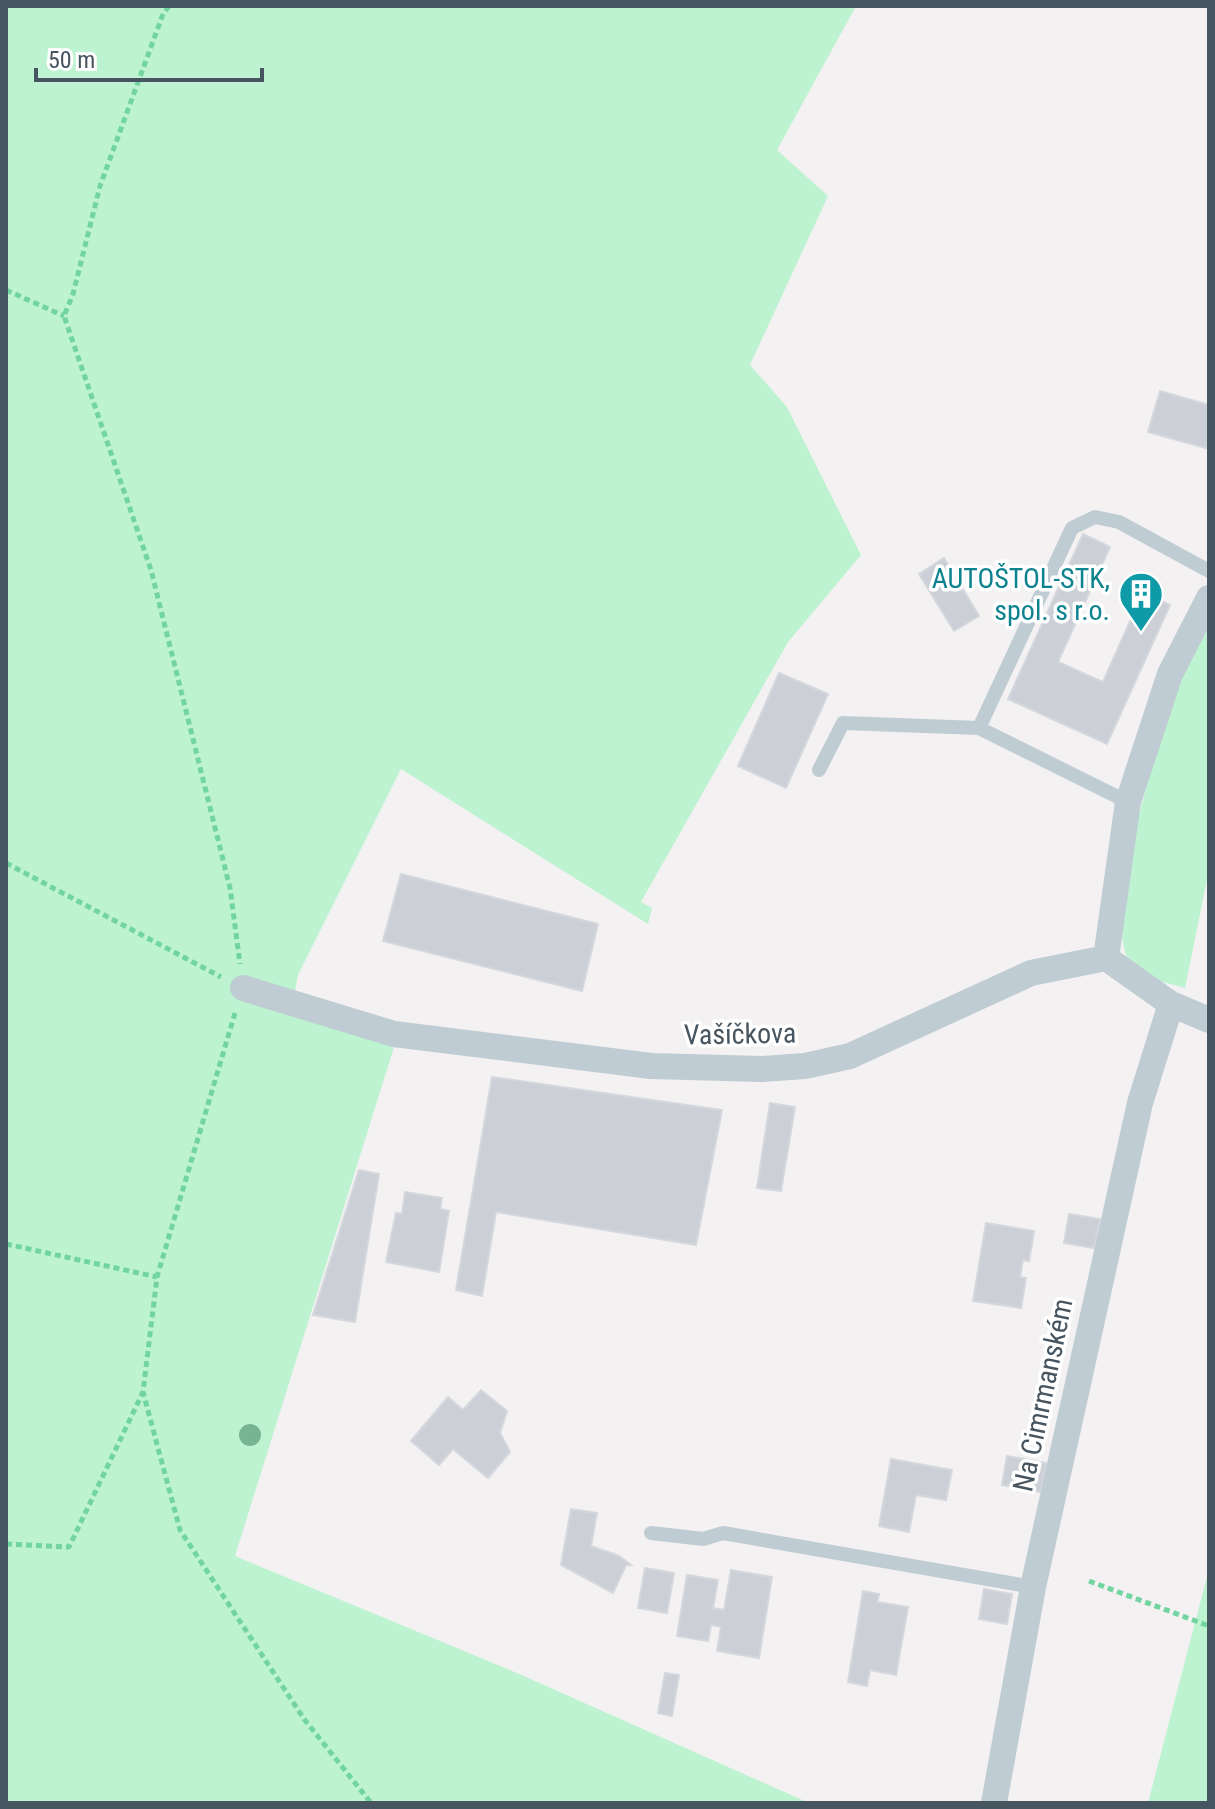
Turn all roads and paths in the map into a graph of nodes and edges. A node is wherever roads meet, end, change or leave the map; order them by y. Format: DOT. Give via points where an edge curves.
graph roads {
  1 [pos="162,6"];
  2 [pos="169,6"];
  3 [pos="163,14"];
  4 [pos="6,290"];
  5 [pos="64,316"];
  6 [pos="1209,571"];
  7 [pos="1209,598"];
  8 [pos="979,728"];
  9 [pos="819,770"];
  10 [pos="1128,802"];
  11 [pos="6,863"];
  12 [pos="1106,958"];
  13 [pos="243,988"];
  14 [pos="1171,1004"];
  15 [pos="1209,1020"];
  16 [pos="6,1244"];
  17 [pos="157,1277"];
  18 [pos="143,1392"];
  19 [pos="651,1533"];
  20 [pos="6,1544"];
  21 [pos="1089,1581"];
  22 [pos="1033,1587"];
  23 [pos="1209,1626"];
  24 [pos="371,1803"];
  25 [pos="994,1803"];
  1 -- 3 [label="path"];
  2 -- 3 [label="path"];
  3 -- 5 [label="path" via="100,186"];
  4 -- 5 [label="path"];
  5 -- 13 [label="path" via="151,570 230,888"];
  6 -- 8 [label="lane" via="1119,522 1095,517 1072,528"];
  7 -- 10 [label="street" via="1170,674"];
  8 -- 9 [label="lane" via="843,723"];
  8 -- 10 [label="lane"];
  10 -- 12 [label="street"];
  11 -- 13 [label="path"];
  12 -- 13 [label="street, Vašíčkova" via="1031,973 850,1056 762,1069 651,1066 394,1034"];
  12 -- 14 [label="street"];
  13 -- 17 [label="path"];
  14 -- 15 [label="street"];
  14 -- 22 [label="street, Na Cimrmanském" via="1140,1103"];
  16 -- 17 [label="path"];
  17 -- 18 [label="path"];
  18 -- 20 [label="path" via="69,1547"];
  18 -- 24 [label="path" via="180,1530 304,1719"];
  19 -- 22 [label="lane" via="703,1539 723,1533"];
  21 -- 23 [label="path"];
  22 -- 25 [label="street, Na Cimrmanském"];
}
